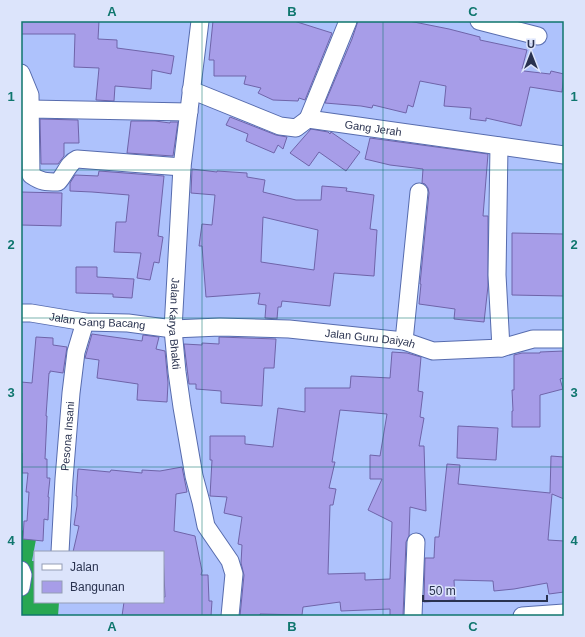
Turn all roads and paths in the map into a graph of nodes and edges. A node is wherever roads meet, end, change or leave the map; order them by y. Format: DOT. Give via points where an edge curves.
graph roads {
  1 [pos="200,21"];
  2 [pos="348,21"];
  3 [pos="479,21"];
  4 [pos="538,36"];
  5 [pos="21,74"];
  6 [pos="192,90"];
  7 [pos="26,110"];
  8 [pos="189,112"];
  9 [pos="308,119"];
  10 [pos="499,146"];
  11 [pos="564,155"];
  12 [pos="182,167"];
  13 [pos="419,192"];
  14 [pos="21,313"];
  15 [pos="85,322"];
  16 [pos="173,328"];
  17 [pos="564,339"];
  18 [pos="404,341"];
  19 [pos="501,348"];
  20 [pos="416,542"];
  21 [pos="60,551"];
  22 [pos="21,570"];
  23 [pos="21,587"];
  24 [pos="564,613"];
  25 [pos="230,616"];
  26 [pos="413,616"];
  27 [pos="522,616"];
  1 -- 6 [label="street, Jalan Karya Bhakti"];
  2 -- 9 [label="street"];
  3 -- 4 [label="street"];
  5 -- 7 [label="street" via="30,95"];
  6 -- 8 [label="street, Jalan Karya Bhakti"];
  6 -- 9 [label="street" via="280,126 296,128"];
  7 -- 8 [label="street"];
  7 -- 12 [label="street" via="31,175 38,180 58,182 71,162 77,159"];
  8 -- 12 [label="street, Jalan Karya Bhakti"];
  9 -- 10 [label="street, Gang Jerah"];
  10 -- 11 [label="street, Gang Jerah"];
  10 -- 19 [label="street" via="497,275"];
  12 -- 16 [label="street, Jalan Karya Bhakti"];
  13 -- 18 [label="street"];
  14 -- 15 [label="street, Jalan Gang Bacang"];
  15 -- 16 [label="street, Jalan Gang Bacang"];
  15 -- 21 [label="street, Pesona Insani" via="76,352 71,393"];
  16 -- 18 [label="street, Jalan Guru Daiyah" via="289,329"];
  16 -- 25 [label="street, Jalan Karya Bhakti" via="181,400 194,476 206,526 230,561 234,574"];
  17 -- 19 [label="street, Jalan Guru Daiyah" via="533,339"];
  18 -- 19 [label="street, Jalan Guru Daiyah" via="433,351"];
  20 -- 26 [label="street"];
  22 -- 23 [label="street"];
  24 -- 27 [label="street"];
}
